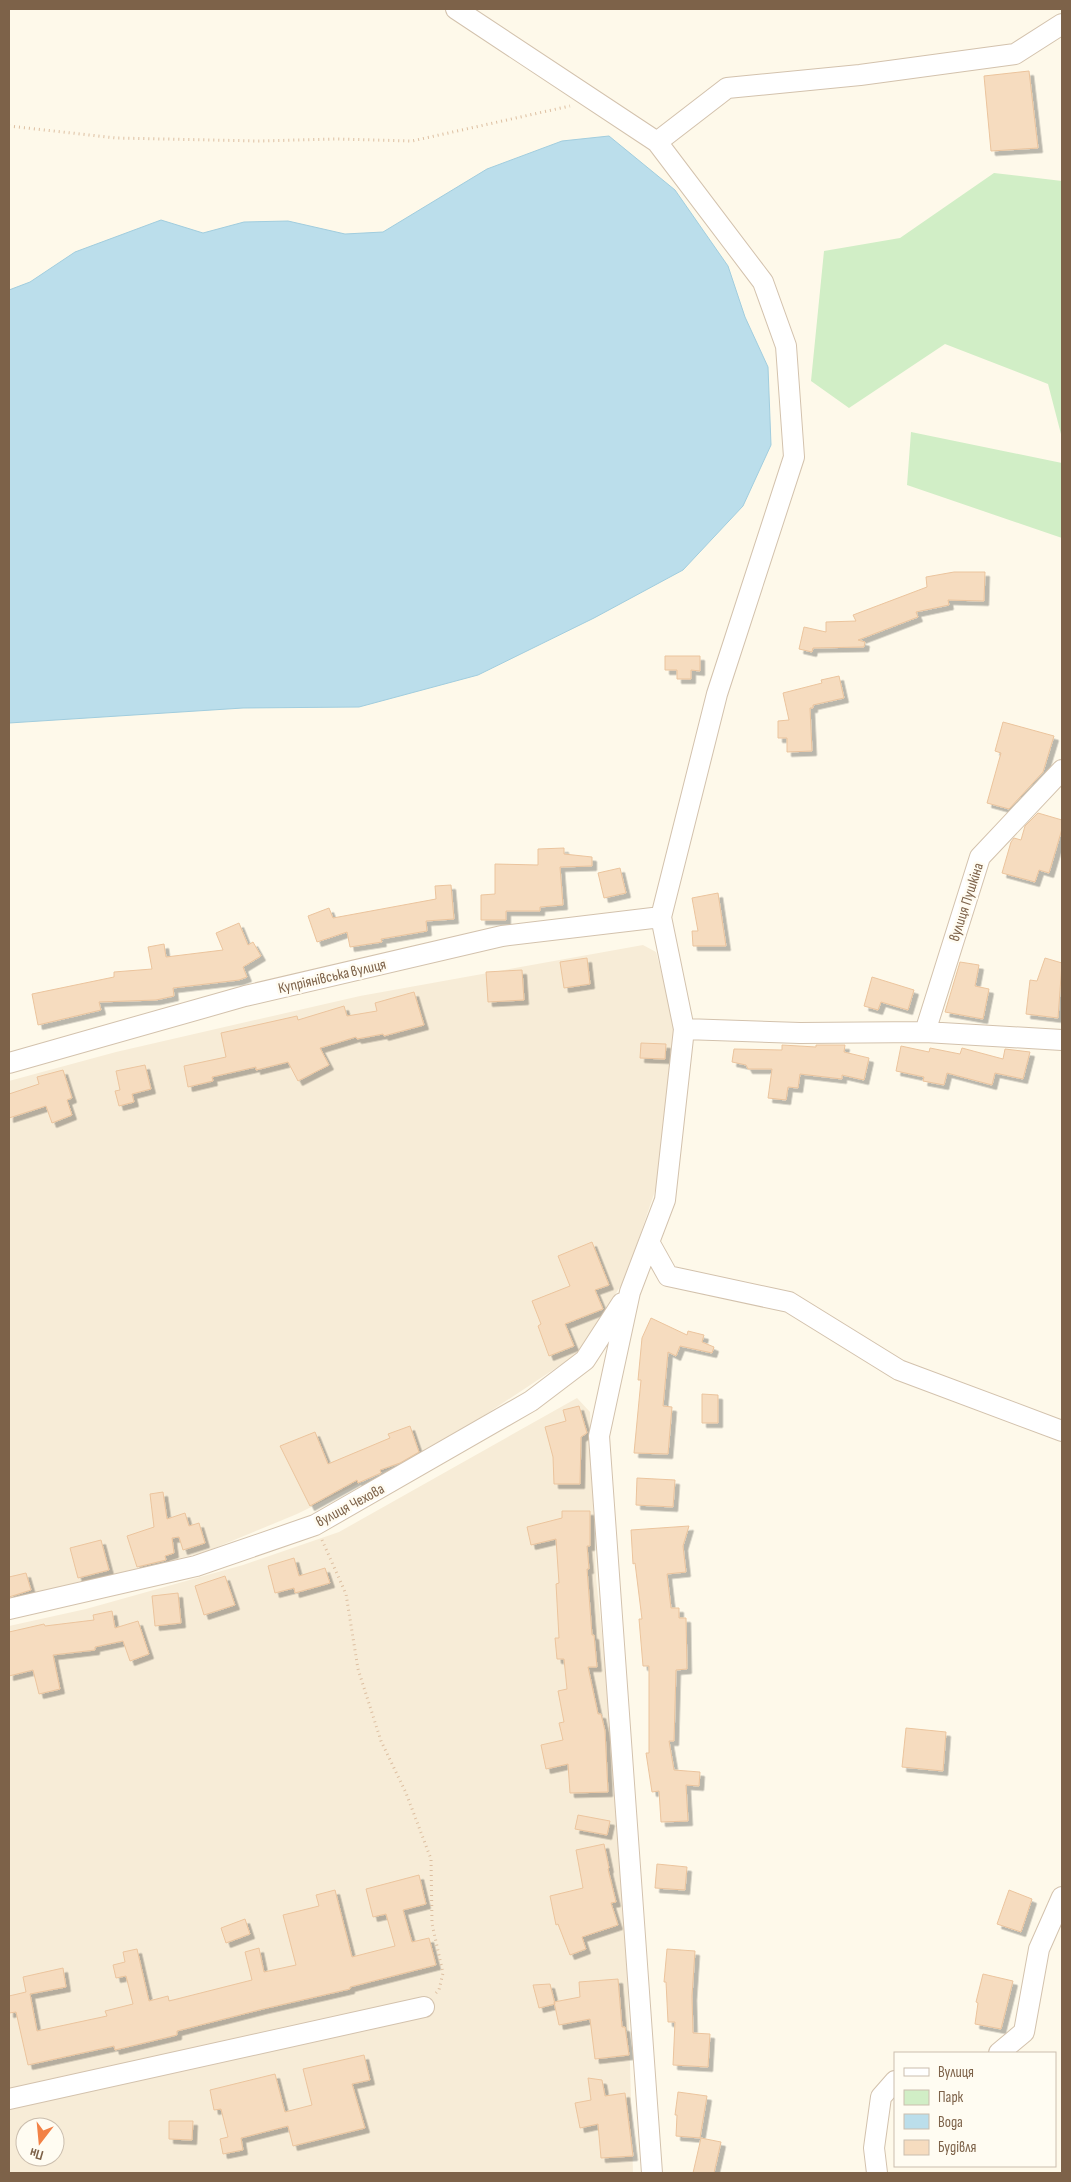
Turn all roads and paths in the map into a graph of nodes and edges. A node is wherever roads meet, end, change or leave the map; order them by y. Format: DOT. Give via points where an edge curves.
graph roads {
  1 [pos="456,9"];
  2 [pos="1062,24"];
  3 [pos="594,101"];
  4 [pos="9,126"];
  5 [pos="656,142"];
  6 [pos="1062,770"];
  7 [pos="661,917"];
  8 [pos="684,1029"];
  9 [pos="925,1032"];
  10 [pos="1062,1040"];
  11 [pos="9,1063"];
  12 [pos="649,1242"];
  13 [pos="630,1292"];
  14 [pos="1062,1431"];
  15 [pos="315,1525"];
  16 [pos="9,1609"];
  17 [pos="1062,1897"];
  18 [pos="424,2007"];
  19 [pos="1000,2052"];
  20 [pos="894,2082"];
  21 [pos="9,2099"];
  22 [pos="652,2173"];
  23 [pos="877,2173"];
  1 -- 3 [label="street"];
  2 -- 5 [label="street" via="1015,54 860,75 727,88"];
  3 -- 4 [label="path" via="412,141 116,138"];
  3 -- 5 [label="street"];
  5 -- 7 [label="street" via="763,282 786,346 794,457 717,694"];
  6 -- 9 [label="street, вулиця Пушкіна" via="980,857"];
  7 -- 8 [label="street"];
  7 -- 11 [label="street, Купріянівська вулиця" via="502,936 245,996"];
  8 -- 9 [label="street" via="800,1034"];
  8 -- 12 [label="street" via="665,1200"];
  9 -- 10 [label="street"];
  12 -- 13 [label="street"];
  12 -- 14 [label="street" via="668,1276 789,1302 899,1370"];
  13 -- 15 [label="street, вулиця Чехова" via="586,1360 531,1401"];
  13 -- 22 [label="street" via="599,1436"];
  15 -- 16 [label="street, вулиця Чехова" via="196,1566"];
  15 -- 18 [label="path" via="346,1594 358,1669 381,1741 406,1793 431,1859 432,1924 443,1973 439,1990"];
  17 -- 19 [label="street" via="1039,1949 1024,2032"];
  18 -- 21 [label="street"];
  20 -- 23 [label="street" via="881,2097 874,2148"];
}
